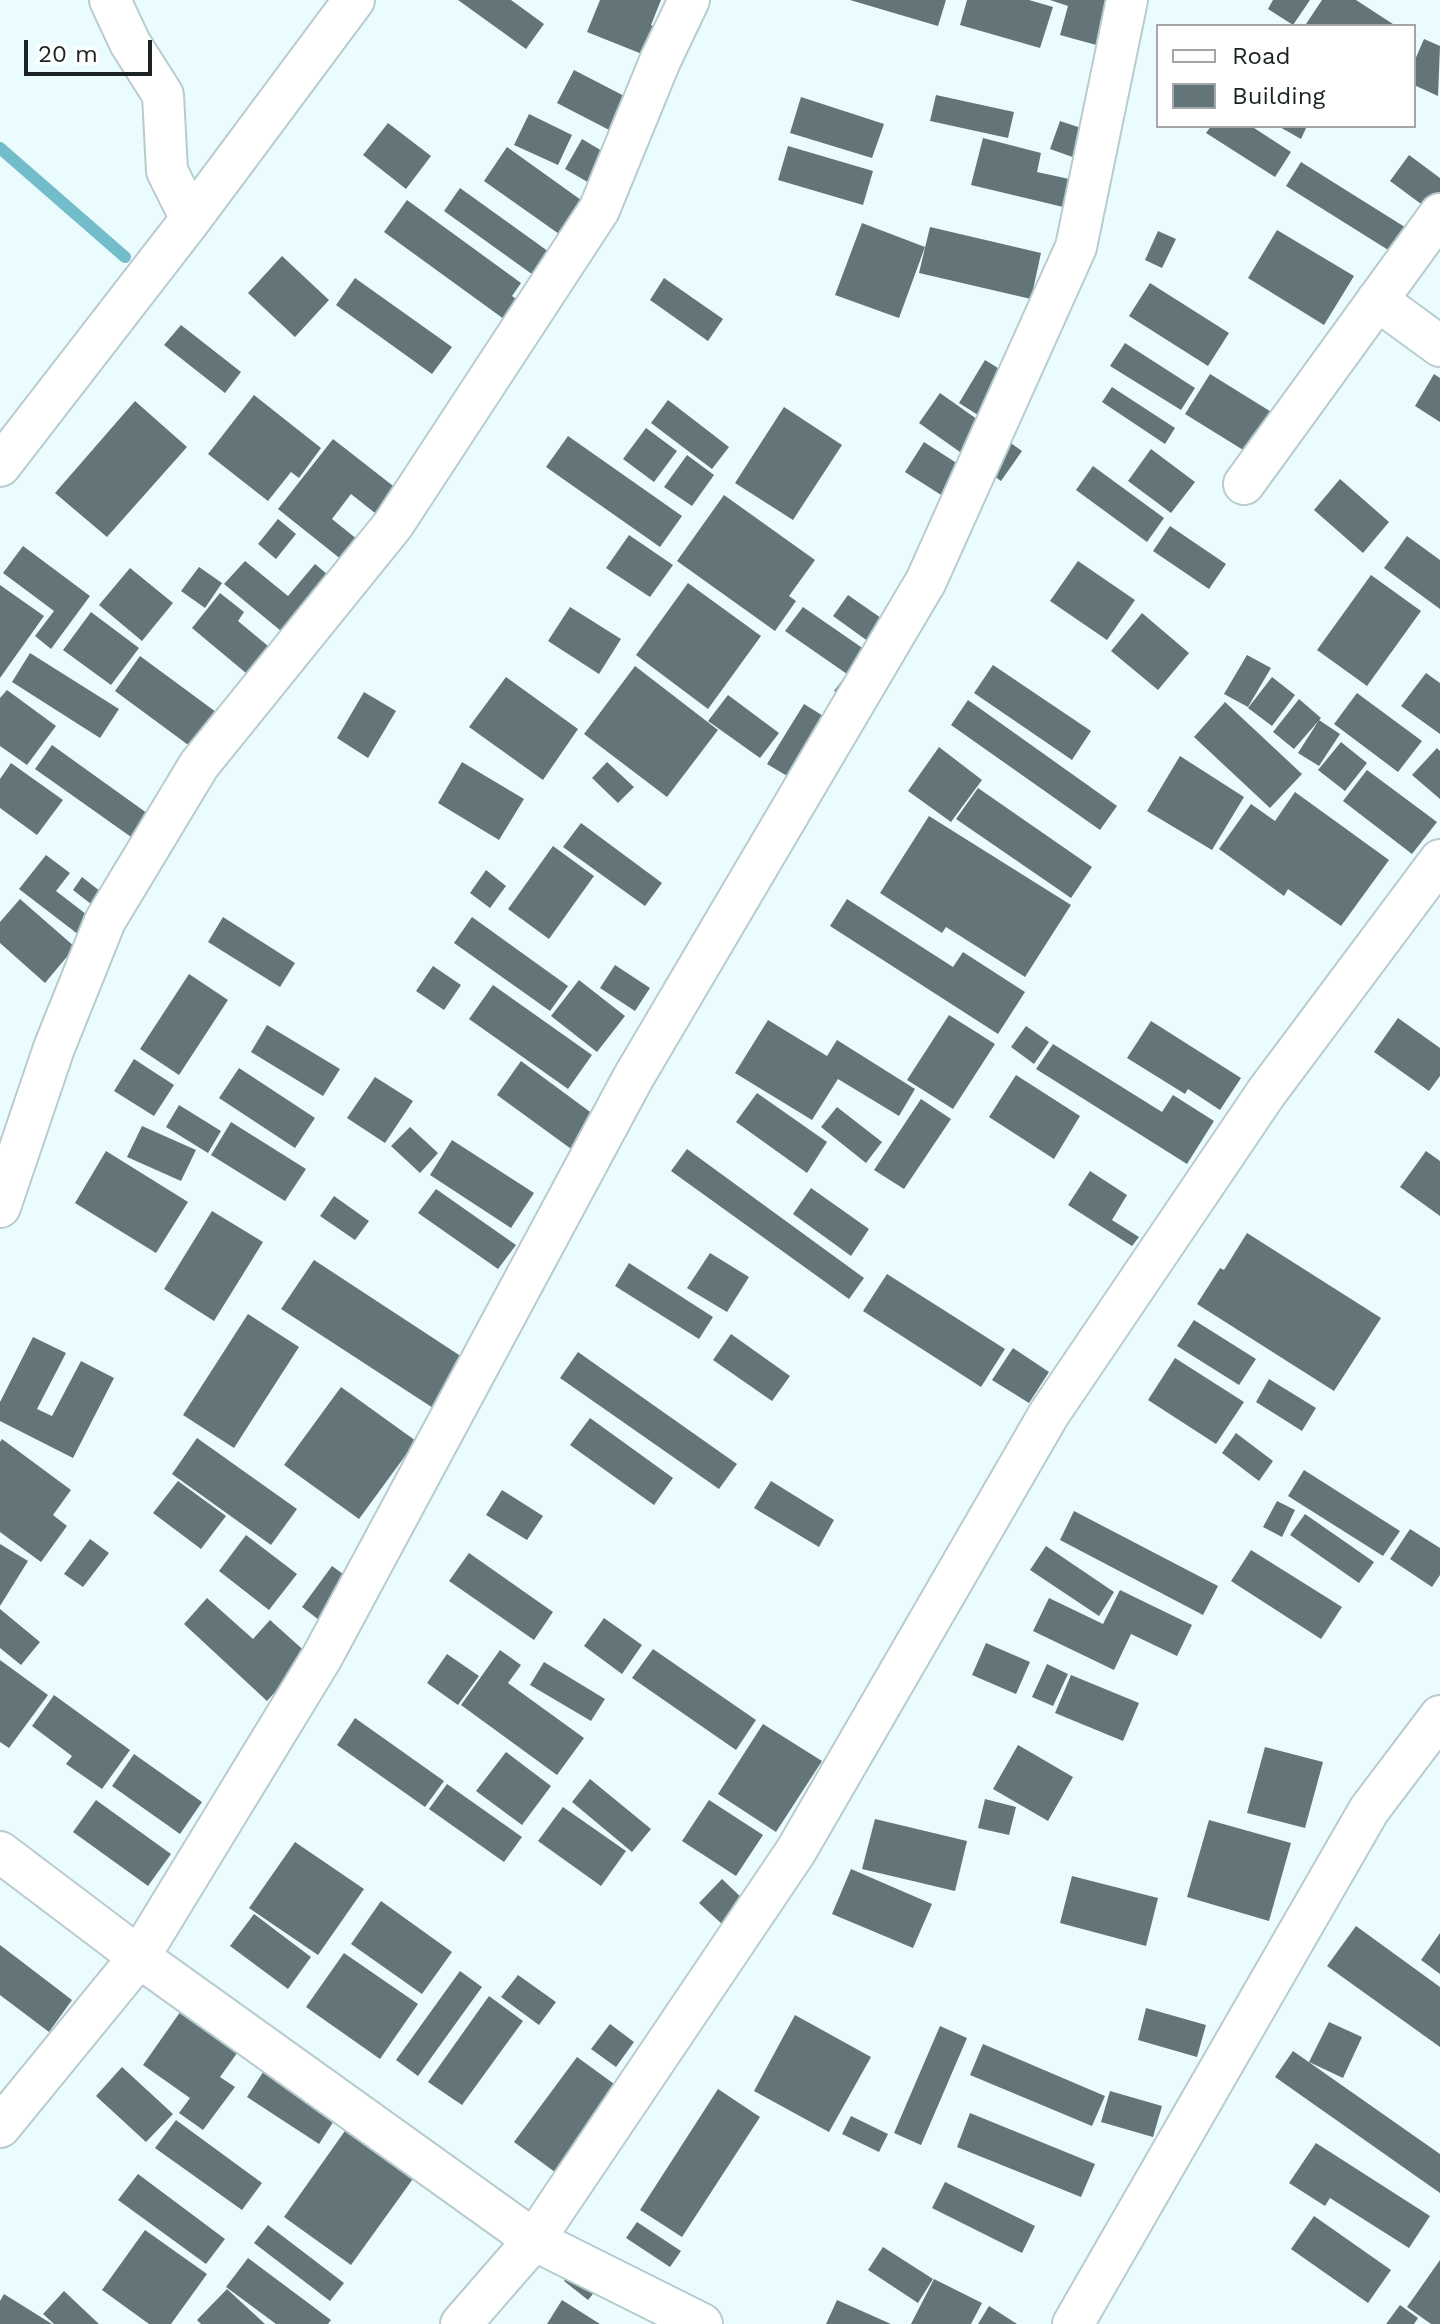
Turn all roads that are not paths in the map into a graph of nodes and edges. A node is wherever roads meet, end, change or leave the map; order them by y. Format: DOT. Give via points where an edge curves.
graph roads {
  1 [pos="110,0"];
  2 [pos="354,0"];
  3 [pos="689,0"];
  4 [pos="1127,0"];
  5 [pos="1440,214"];
  6 [pos="191,219"];
  7 [pos="1377,300"];
  8 [pos="1440,346"];
  9 [pos="0,466"];
  10 [pos="1244,484"];
  11 [pos="1440,860"];
  12 [pos="0,1207"];
  13 [pos="1440,1716"];
  14 [pos="0,1852"];
  15 [pos="139,1957"];
  16 [pos="0,2127"];
  17 [pos="534,2240"];
  18 [pos="461,2324"];
  19 [pos="702,2324"];
  20 [pos="1073,2324"];
  1 -- 6 [label="street" via="163,95 167,171"];
  2 -- 6 [label="street"];
  3 -- 12 [label="street" via="599,210 393,525 199,765 105,921 54,1048"];
  4 -- 15 [label="street" via="1076,247 926,581 633,1078 322,1657"];
  5 -- 7 [label="street"];
  6 -- 9 [label="street"];
  7 -- 8 [label="street"];
  7 -- 10 [label="street"];
  11 -- 17 [label="street" via="1266,1093 1049,1414 796,1851"];
  13 -- 20 [label="street" via="1369,1810"];
  14 -- 15 [label="street"];
  15 -- 16 [label="street"];
  15 -- 17 [label="street"];
  17 -- 18 [label="street"];
  17 -- 19 [label="street"];
}
